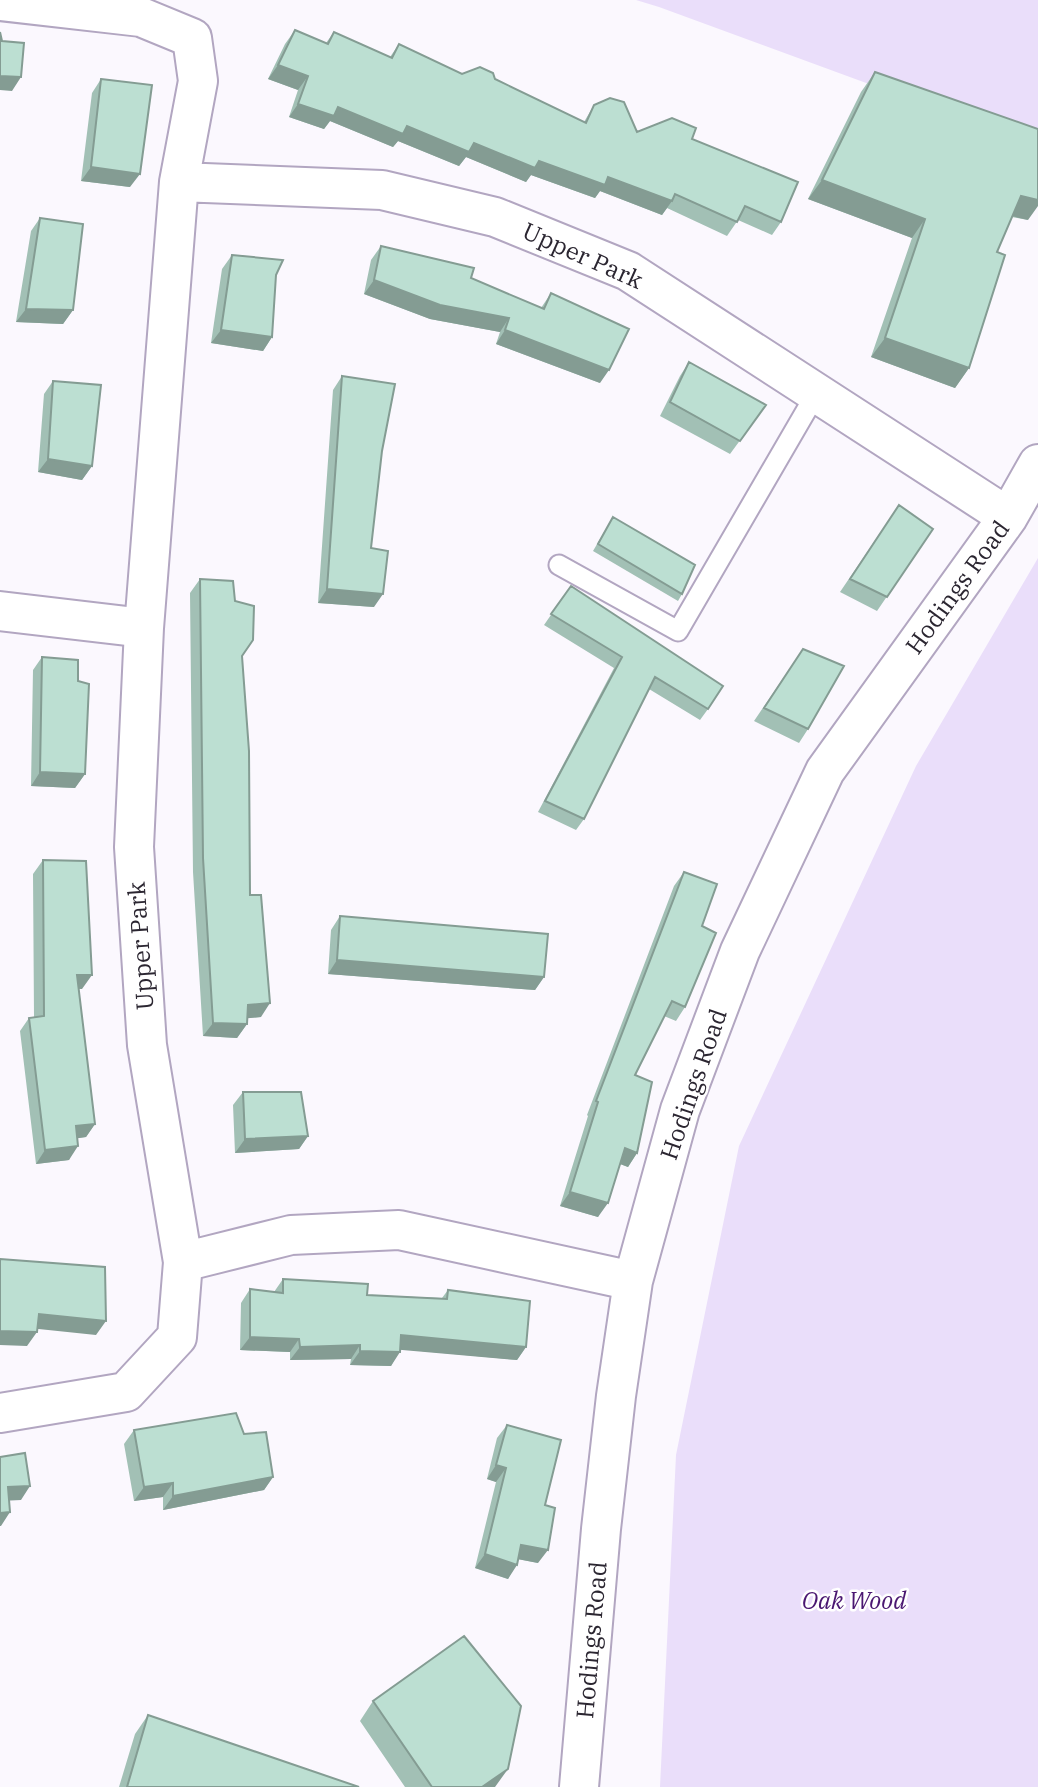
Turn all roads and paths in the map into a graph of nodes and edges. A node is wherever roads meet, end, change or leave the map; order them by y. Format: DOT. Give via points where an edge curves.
graph roads {
  1 [pos="0,1"];
  2 [pos="179,182"];
  3 [pos="817,392"];
  4 [pos="1038,464"];
  5 [pos="1008,517"];
  6 [pos="559,565"];
  7 [pos="0,611"];
  8 [pos="144,628"];
  9 [pos="183,1262"];
  10 [pos="633,1281"];
  11 [pos="0,1413"];
  12 [pos="579,1787"];
  1 -- 2 [label="street, Upper Park" via="141,17 192,38 198,81"];
  2 -- 3 [label="street, Upper Park" via="382,190 495,217 628,271"];
  2 -- 8 [label="street, Upper Park"];
  3 -- 5 [label="street, Upper Park"];
  3 -- 6 [label="lane" via="678,631"];
  4 -- 5 [label="street, Hodings Road"];
  5 -- 10 [label="street, Hodings Road" via="825,771 740,951 680,1110"];
  7 -- 8 [label="street"];
  8 -- 9 [label="street, Upper Park" via="134,847 147,1045"];
  9 -- 10 [label="street" via="291,1235 399,1230"];
  9 -- 11 [label="street, Upper Park" via="177,1337 126,1392"];
  10 -- 12 [label="street, Hodings Road" via="602,1516"];
}
